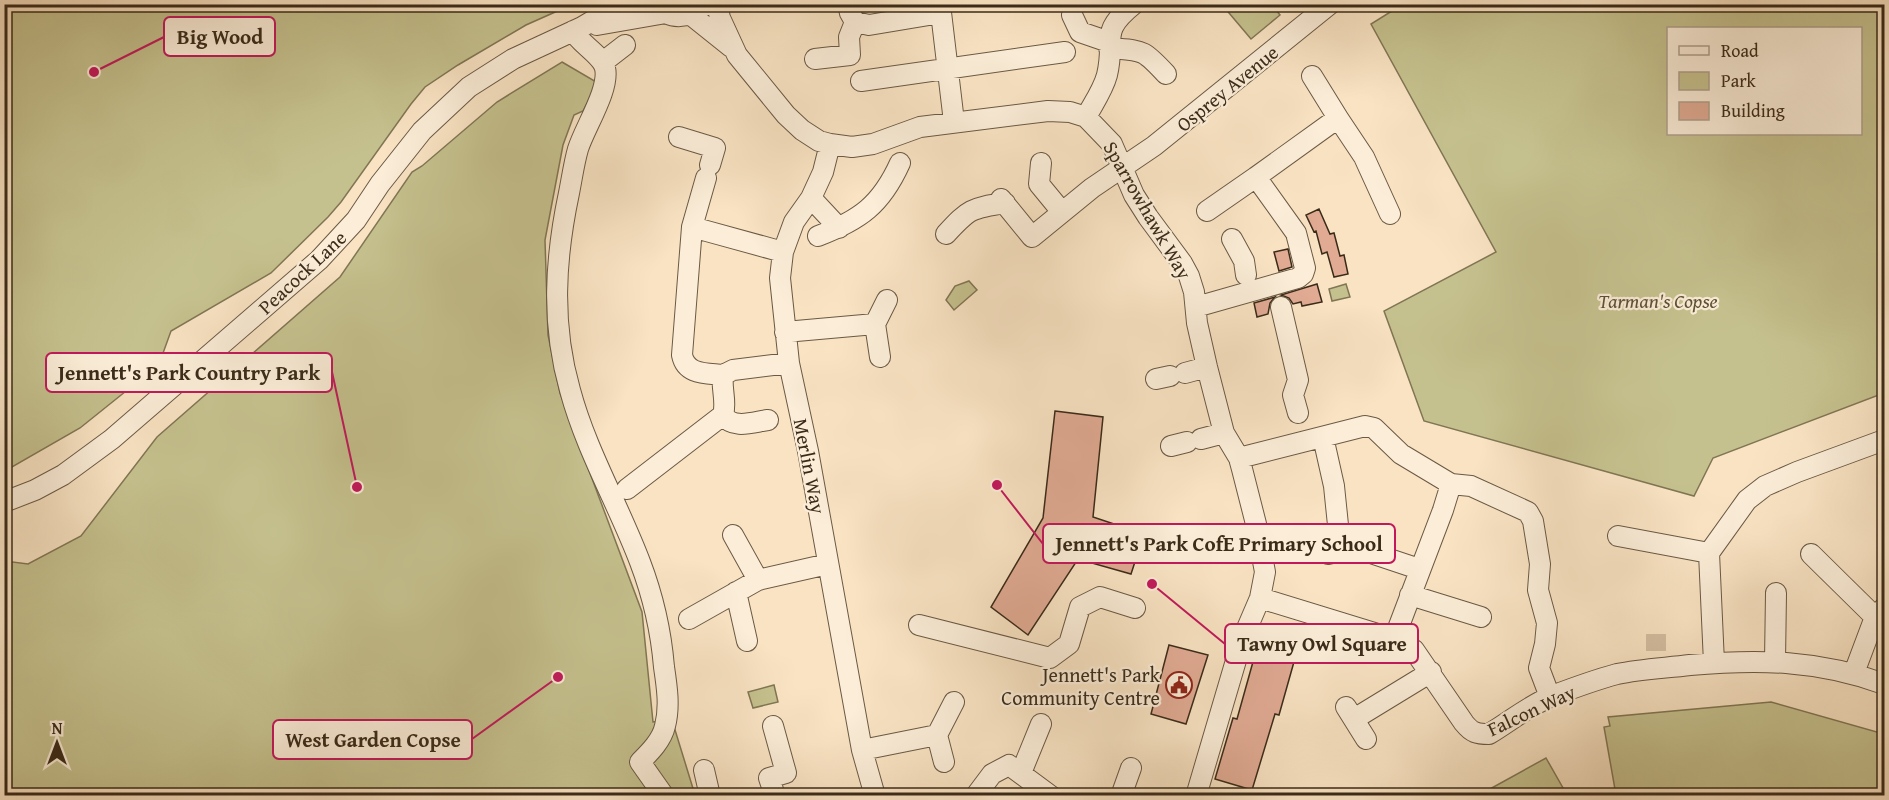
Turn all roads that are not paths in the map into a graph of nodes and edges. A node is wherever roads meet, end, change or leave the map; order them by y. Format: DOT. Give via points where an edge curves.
graph roads {
  1 [pos="621,4"];
  2 [pos="717,4"];
  3 [pos="1134,4"];
  4 [pos="1330,4"];
  5 [pos="660,9"];
  6 [pos="940,9"];
  7 [pos="698,10"];
  8 [pos="852,13"];
  9 [pos="1072,15"];
  10 [pos="577,29"];
  11 [pos="626,45"];
  12 [pos="1109,45"];
  13 [pos="733,49"];
  14 [pos="1065,51"];
  15 [pos="815,59"];
  16 [pos="603,62"];
  17 [pos="948,68"];
  18 [pos="1166,74"];
  19 [pos="1312,76"];
  20 [pos="861,81"];
  21 [pos="1086,117"];
  22 [pos="1338,118"];
  23 [pos="954,122"];
  24 [pos="679,137"];
  25 [pos="830,144"];
  26 [pos="900,163"];
  27 [pos="1041,163"];
  28 [pos="1120,167"];
  29 [pos="1256,177"];
  30 [pos="811,198"];
  31 [pos="1207,211"];
  32 [pos="1062,212"];
  33 [pos="1390,214"];
  34 [pos="692,227"];
  35 [pos="839,228"];
  36 [pos="946,234"];
  37 [pos="818,236"];
  38 [pos="1232,239"];
  39 [pos="783,252"];
  40 [pos="1248,283"];
  41 [pos="1278,296"];
  42 [pos="887,300"];
  43 [pos="1196,308"];
  44 [pos="875,324"];
  45 [pos="785,332"];
  46 [pos="880,357"];
  47 [pos="789,363"];
  48 [pos="1207,368"];
  49 [pos="723,375"];
  50 [pos="1170,376"];
  51 [pos="1298,413"];
  52 [pos="723,416"];
  53 [pos="768,420"];
  54 [pos="1224,432"];
  55 [pos="1323,437"];
  56 [pos="1884,440"];
  57 [pos="1186,442"];
  58 [pos="1239,458"];
  59 [pos="1451,484"];
  60 [pos="627,489"];
  61 [pos="4,502"];
  62 [pos="1338,525"];
  63 [pos="733,535"];
  64 [pos="1618,536"];
  65 [pos="1709,553"];
  66 [pos="1328,554"];
  67 [pos="1811,554"];
  68 [pos="828,564"];
  69 [pos="1419,570"];
  70 [pos="758,579"];
  71 [pos="736,592"];
  72 [pos="1776,593"];
  73 [pos="1410,595"];
  74 [pos="1260,598"];
  75 [pos="1135,608"];
  76 [pos="1881,615"];
  77 [pos="1481,617"];
  78 [pos="1324,618"];
  79 [pos="689,619"];
  80 [pos="919,626"];
  81 [pos="1317,638"];
  82 [pos="1394,639"];
  83 [pos="747,641"];
  84 [pos="1775,661"];
  85 [pos="1714,663"];
  86 [pos="1431,672"];
  87 [pos="1854,673"];
  88 [pos="1884,684"];
  89 [pos="1550,697"];
  90 [pos="954,702"];
  91 [pos="1041,724"];
  92 [pos="773,726"];
  93 [pos="937,735"];
  94 [pos="1366,739"];
  95 [pos="862,750"];
  96 [pos="944,762"];
  97 [pos="1131,768"];
  98 [pos="704,770"];
  99 [pos="1021,773"];
  100 [pos="1043,793"];
  101 [pos="871,794"];
  102 [pos="977,794"];
  103 [pos="664,795"];
  104 [pos="710,795"];
  105 [pos="775,795"];
  106 [pos="1121,795"];
  107 [pos="1196,795"];
  1 -- 10 [label="street, Peacock Lane"];
  2 -- 13 [label="street"];
  3 -- 12 [label="street" via="1118,17"];
  4 -- 28 [label="street, Osprey Avenue" via="1154,146"];
  5 -- 7 [label="street, Peacock Lane" via="674,16"];
  5 -- 10 [label="street, Peacock Lane"];
  6 -- 8 [label="street" via="869,25"];
  6 -- 17 [label="street"];
  7 -- 13 [label="street"];
  8 -- 15 [label="street" via="850,55"];
  9 -- 12 [label="street" via="1080,32"];
  10 -- 16 [label="street" via="577,38"];
  10 -- 61 [label="street, Peacock Lane" via="513,59 469,87 422,131 356,220 319,260 112,439 63,475"];
  11 -- 16 [label="street"];
  12 -- 18 [label="street" via="1142,51"];
  12 -- 21 [label="street" via="1105,81"];
  13 -- 25 [label="street" via="786,115 802,130"];
  14 -- 17 [label="street"];
  16 -- 103 [label="street" via="605,80 579,148 560,232 557,317 562,357 579,420 639,560 655,613 668,705 665,727 640,762"];
  17 -- 20 [label="street"];
  17 -- 23 [label="street"];
  19 -- 22 [label="street"];
  21 -- 23 [label="street" via="1048,111"];
  21 -- 28 [label="street, Sparrowhawk Way" via="1112,144"];
  22 -- 29 [label="street"];
  22 -- 33 [label="street" via="1364,157"];
  23 -- 25 [label="street" via="920,127 873,144"];
  24 -- 34 [label="street" via="715,148"];
  25 -- 30 [label="street, Merlin Way" via="824,172"];
  26 -- 35 [label="street" via="890,185 871,207"];
  27 -- 32 [label="street" via="1039,184"];
  28 -- 32 [label="street, Osprey Avenue"];
  28 -- 43 [label="street, Sparrowhawk Way" via="1148,217 1182,263"];
  29 -- 31 [label="street"];
  29 -- 41 [label="street" via="1296,233 1305,268"];
  30 -- 35 [label="street"];
  30 -- 39 [label="street, Merlin Way" via="794,222"];
  32 -- 36 [label="street, Osprey Avenue" via="1032,237 1003,201 969,211"];
  34 -- 39 [label="street"];
  34 -- 49 [label="street" via="683,361 692,371"];
  35 -- 37 [label="street"];
  38 -- 40 [label="street" via="1244,261"];
  39 -- 45 [label="street, Merlin Way" via="780,278"];
  40 -- 41 [label="street"];
  40 -- 43 [label="street"];
  41 -- 51 [label="street" via="1298,381 1293,395"];
  42 -- 44 [label="street"];
  43 -- 48 [label="street, Sparrowhawk Way"];
  44 -- 45 [label="street"];
  44 -- 46 [label="street"];
  45 -- 47 [label="street, Merlin Way"];
  47 -- 49 [label="street"];
  47 -- 68 [label="street, Merlin Way"];
  48 -- 50 [label="street"];
  48 -- 54 [label="street, Sparrowhawk Way"];
  49 -- 52 [label="street"];
  52 -- 53 [label="street" via="737,424"];
  52 -- 60 [label="street"];
  54 -- 57 [label="street"];
  54 -- 58 [label="street, Sparrowhawk Way"];
  55 -- 58 [label="street"];
  55 -- 59 [label="street" via="1365,426 1374,428 1401,453"];
  55 -- 62 [label="street"];
  56 -- 65 [label="street" via="1765,486 1747,500"];
  58 -- 74 [label="street, Sparrowhawk Way" via="1265,572"];
  59 -- 69 [label="street"];
  59 -- 89 [label="street" via="1471,486 1509,503 1528,512 1533,521 1540,564 1538,590 1546,623 1539,668"];
  63 -- 70 [label="street"];
  64 -- 65 [label="street"];
  65 -- 85 [label="street"];
  66 -- 69 [label="street" via="1356,548"];
  67 -- 76 [label="street"];
  68 -- 70 [label="street"];
  68 -- 95 [label="street, Merlin Way"];
  69 -- 73 [label="street"];
  70 -- 71 [label="street"];
  71 -- 79 [label="street"];
  71 -- 83 [label="street"];
  72 -- 84 [label="street"];
  73 -- 77 [label="street"];
  73 -- 82 [label="street"];
  74 -- 78 [label="street, Falcon Way"];
  74 -- 107 [label="street, Sparrowhawk Way" via="1242,640"];
  75 -- 80 [label="street" via="1100,597 1080,607 1069,644 1050,658"];
  76 -- 87 [label="street"];
  78 -- 81 [label="street"];
  78 -- 82 [label="street, Falcon Way"];
  82 -- 86 [label="street, Falcon Way" via="1414,650"];
  84 -- 85 [label="street, Falcon Way"];
  84 -- 87 [label="street, Falcon Way"];
  85 -- 89 [label="street, Falcon Way" via="1657,660"];
  86 -- 89 [label="street, Falcon Way" via="1471,732 1489,734"];
  86 -- 94 [label="street" via="1350,713"];
  87 -- 88 [label="street, Falcon Way"];
  90 -- 93 [label="street"];
  91 -- 99 [label="street"];
  92 -- 105 [label="street" via="786,773 769,778"];
  93 -- 95 [label="street"];
  93 -- 96 [label="street"];
  95 -- 101 [label="street, Merlin Way"];
  97 -- 106 [label="street"];
  98 -- 104 [label="street"];
  99 -- 100 [label="street"];
  99 -- 102 [label="street" via="1009,765 992,774"];
}
